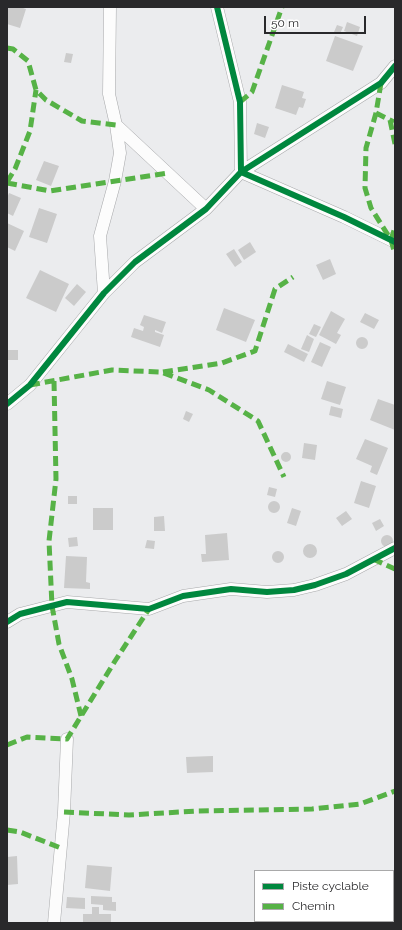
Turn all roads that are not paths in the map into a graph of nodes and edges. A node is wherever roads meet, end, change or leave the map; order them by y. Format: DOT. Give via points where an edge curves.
graph roads {
  1 [pos="110,7"];
  2 [pos="217,7"];
  3 [pos="395,66"];
  4 [pos="116,125"];
  5 [pos="241,172"];
  6 [pos="206,209"];
  7 [pos="395,242"];
  8 [pos="104,293"];
  9 [pos="7,404"];
  10 [pos="395,548"];
  11 [pos="7,622"];
  12 [pos="67,739"];
  13 [pos="54,923"];
  1 -- 4 [label="street" via="109,94"];
  2 -- 5 [label="street" via="240,102"];
  3 -- 5 [label="street" via="381,83"];
  4 -- 6 [label="street"];
  4 -- 8 [label="street" via="120,154 100,236"];
  5 -- 6 [label="street"];
  5 -- 7 [label="street"];
  6 -- 8 [label="street" via="135,262"];
  8 -- 9 [label="street" via="30,385"];
  10 -- 11 [label="street" via="346,574 294,590 267,592 231,589 183,596 149,608 67,602 20,614"];
  12 -- 13 [label="street" via="64,812"];
}
